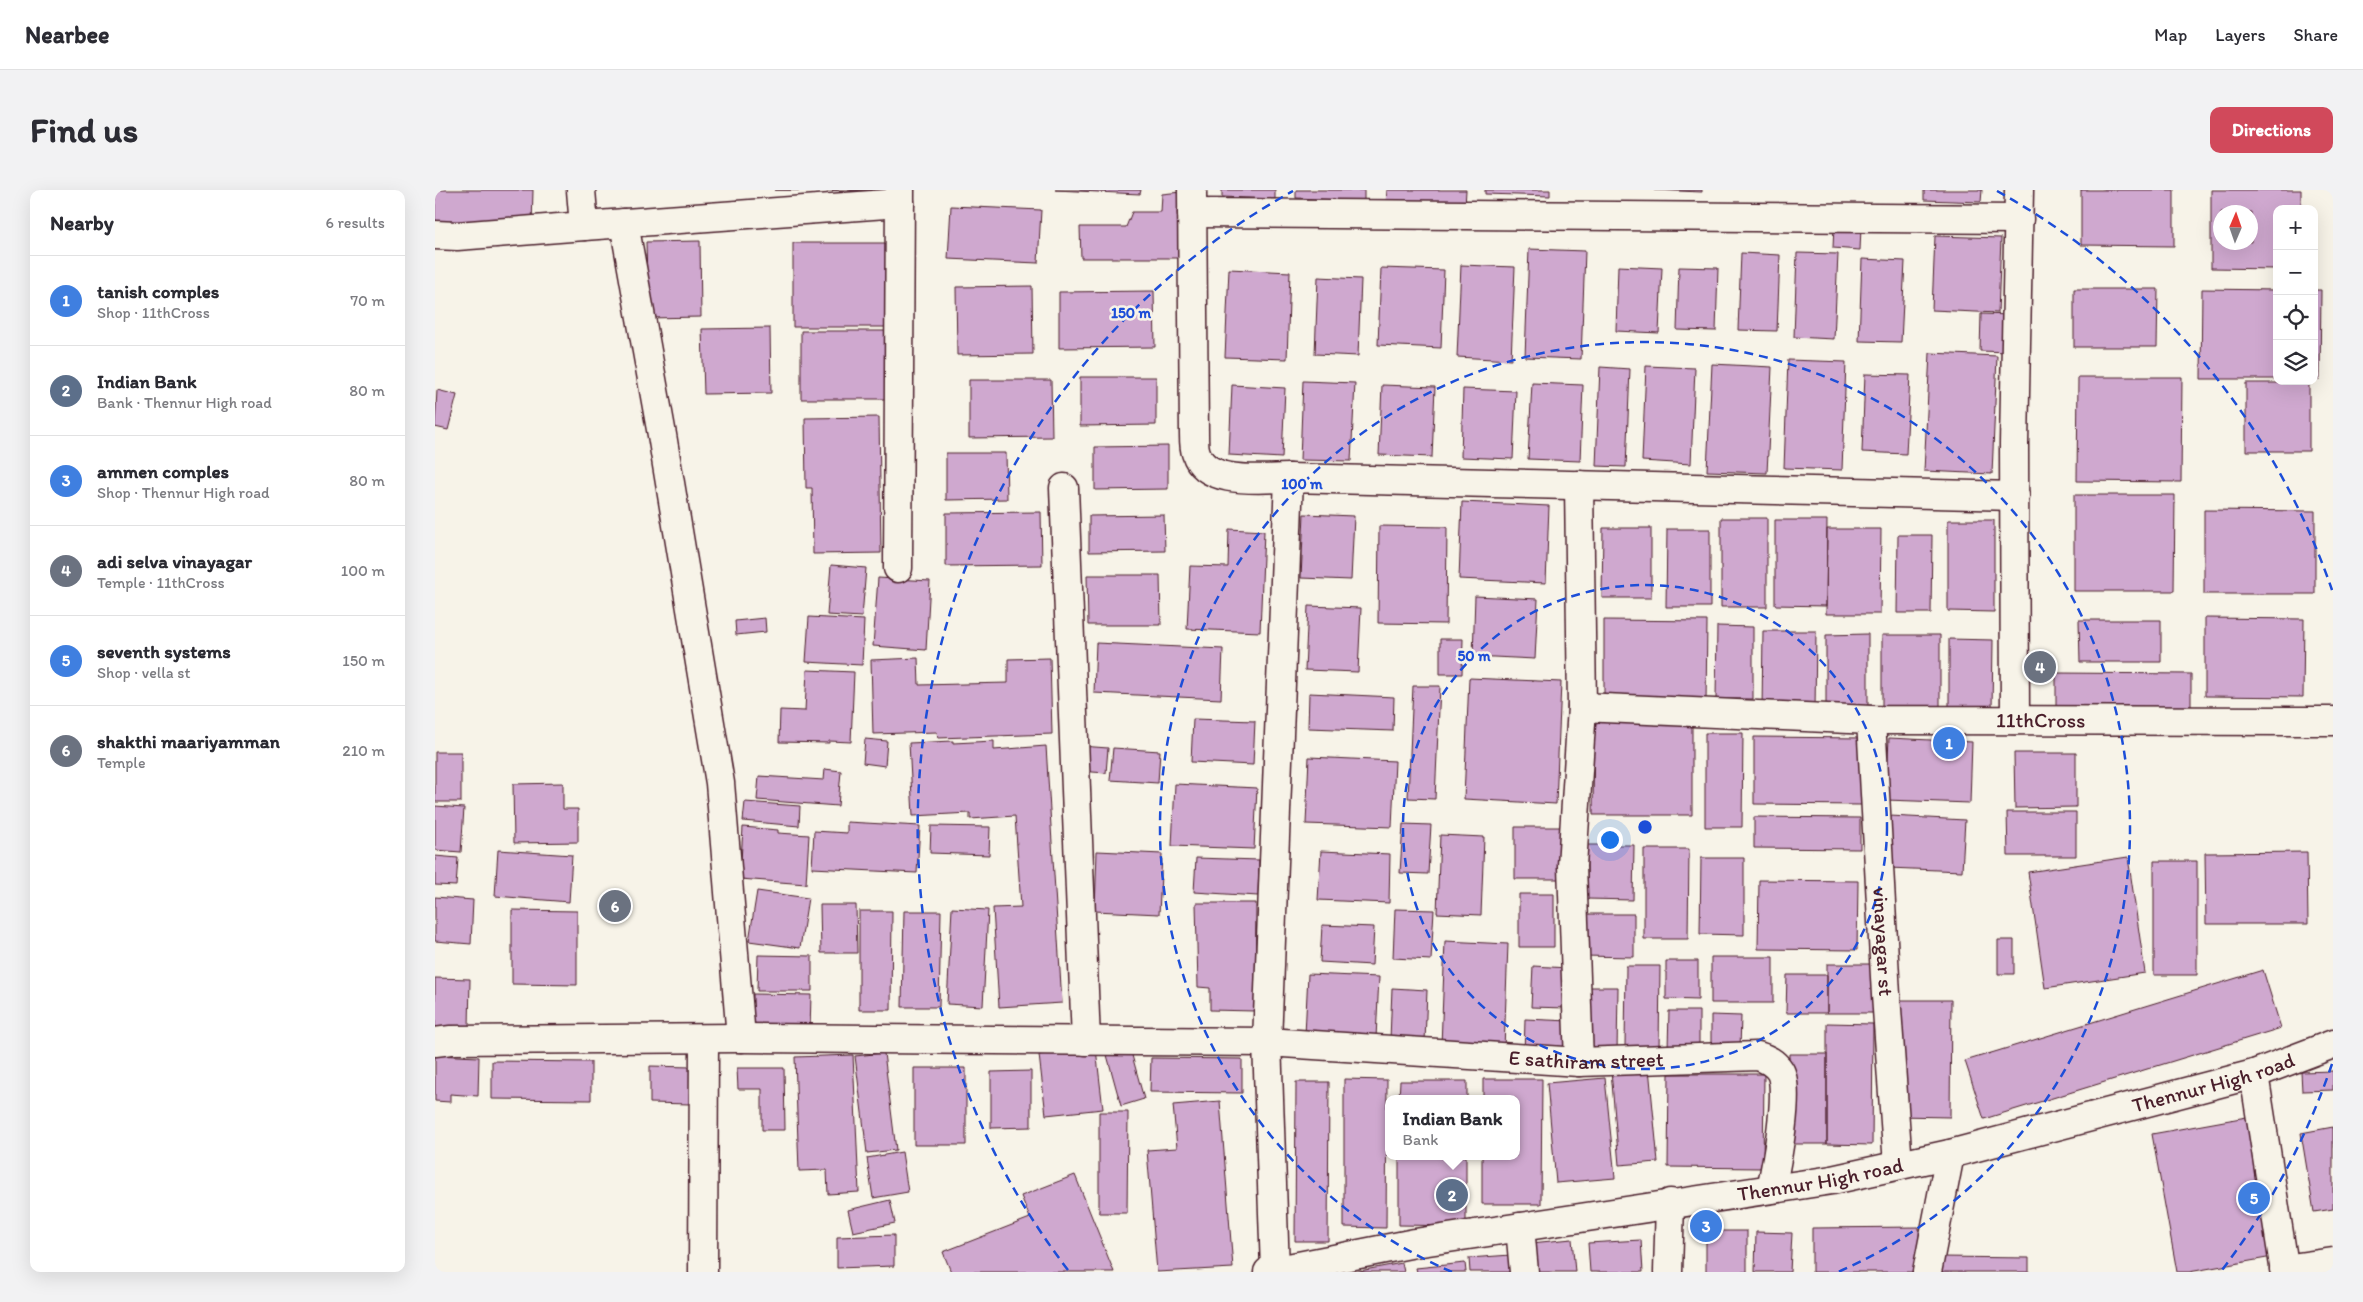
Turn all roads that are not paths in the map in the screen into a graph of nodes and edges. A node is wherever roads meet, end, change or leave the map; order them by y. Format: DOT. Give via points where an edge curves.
graph roads {
  1 [pos="581,190"];
  2 [pos="2019,190"];
  3 [pos="900,196"];
  4 [pos="1192,201"];
  5 [pos="2019,219"];
  6 [pos="624,223"];
  7 [pos="584,226"];
  8 [pos="435,235"];
  9 [pos="1289,478"];
  10 [pos="1579,485"];
  11 [pos="1065,488"];
  12 [pos="2015,496"];
  13 [pos="898,568"];
  14 [pos="1582,707"];
  15 [pos="1871,720"];
  16 [pos="2015,720"];
  17 [pos="2333,721"];
  18 [pos="741,1038"];
  19 [pos="704,1039"];
  20 [pos="435,1042"];
  21 [pos="1086,1042"];
  22 [pos="1267,1042"];
  23 [pos="2333,1044"];
  24 [pos="1579,1062"];
  25 [pos="2254,1074"];
  26 [pos="1951,1154"];
  27 [pos="1898,1165"];
  28 [pos="1771,1189"];
  29 [pos="1670,1203"];
  30 [pos="1520,1227"];
  31 [pos="2333,1262"];
  32 [pos="2285,1270"];
  33 [pos="1273,1271"];
  34 [pos="703,1272"];
  35 [pos="1524,1272"];
  36 [pos="1668,1272"];
  37 [pos="1927,1272"];
  1 -- 7 [label="street"];
  2 -- 5 [label="street"];
  3 -- 6 [label="street"];
  3 -- 13 [label="street"];
  4 -- 5 [label="street"];
  4 -- 9 [label="street" via="1196,454 1204,466 1216,474 1232,478"];
  5 -- 12 [label="street"];
  6 -- 7 [label="street"];
  6 -- 18 [label="street" via="720,782"];
  7 -- 8 [label="street"];
  9 -- 10 [label="street"];
  9 -- 22 [label="street"];
  10 -- 12 [label="street"];
  10 -- 14 [label="street"];
  11 -- 21 [label="street"];
  12 -- 16 [label="street"];
  14 -- 15 [label="street, 11thCross"];
  14 -- 24 [label="street" via="1572,866"];
  15 -- 16 [label="street, 11thCross"];
  15 -- 27 [label="street, vinayagar st" via="1885,995"];
  16 -- 17 [label="street, 11thCross"];
  18 -- 19 [label="street, E sathiram street"];
  18 -- 21 [label="street, E sathiram street"];
  19 -- 20 [label="street, E sathiram street"];
  19 -- 34 [label="street"];
  21 -- 22 [label="street, E sathiram street"];
  22 -- 24 [label="street, E sathiram street"];
  22 -- 33 [label="street"];
  23 -- 25 [label="street, Thennur High road"];
  24 -- 28 [label="street, E sathiram street" via="1758,1056 1770,1060 1780,1071 1784,1084 1779,1152"];
  25 -- 26 [label="street, Thennur High road"];
  25 -- 32 [label="street"];
  26 -- 27 [label="street, Thennur High road"];
  26 -- 37 [label="street"];
  27 -- 28 [label="street, Thennur High road"];
  28 -- 29 [label="street, Thennur High road"];
  29 -- 30 [label="street, Thennur High road"];
  29 -- 36 [label="street"];
  30 -- 33 [label="street, Thennur High road"];
  30 -- 35 [label="street"];
  31 -- 32 [label="street"];
}
